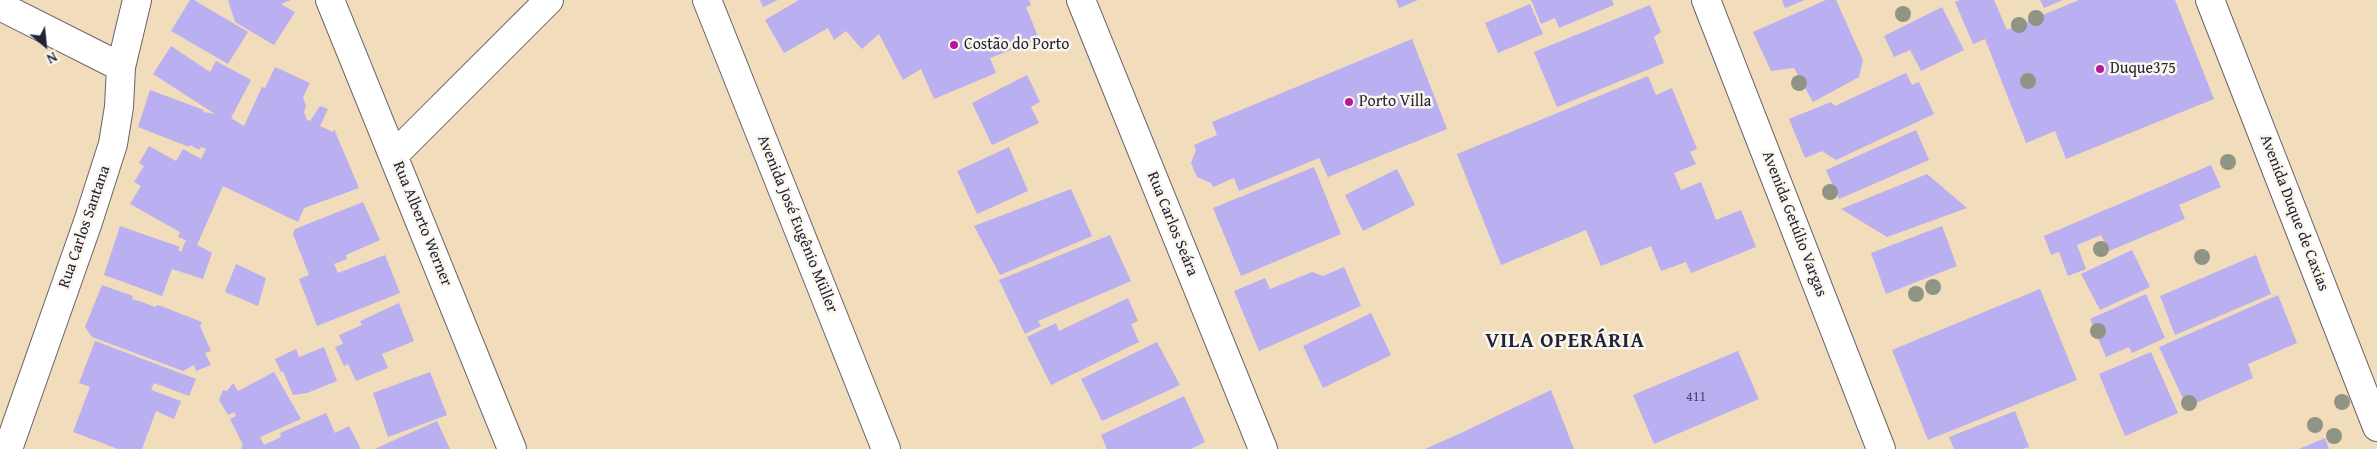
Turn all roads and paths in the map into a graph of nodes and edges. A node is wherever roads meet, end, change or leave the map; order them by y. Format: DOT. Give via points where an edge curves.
graph roads {
  1 [pos="137,0"];
  2 [pos="330,0"];
  3 [pos="549,0"];
  4 [pos="707,0"];
  5 [pos="1081,0"];
  6 [pos="1706,0"];
  7 [pos="2210,0"];
  8 [pos="0,6"];
  9 [pos="121,67"];
  10 [pos="394,155"];
  11 [pos="2377,426"];
  12 [pos="8,449"];
  13 [pos="512,449"];
  14 [pos="886,449"];
  15 [pos="1263,449"];
  16 [pos="1881,449"];
  1 -- 9 [label="street, Rua Carlos Santana"];
  2 -- 10 [label="street, Rua Alberto Werner"];
  3 -- 10 [label="street"];
  4 -- 14 [label="street, Avenida José Eugênio Müller"];
  5 -- 15 [label="street, Rua Carlos Seára"];
  6 -- 16 [label="street, Avenida Getúlio Vargas"];
  7 -- 11 [label="street, Avenida Duque de Caxias"];
  8 -- 9 [label="street"];
  9 -- 12 [label="street, Rua Carlos Santana" via="119,107 110,152"];
  10 -- 13 [label="street, Rua Alberto Werner"];
}
